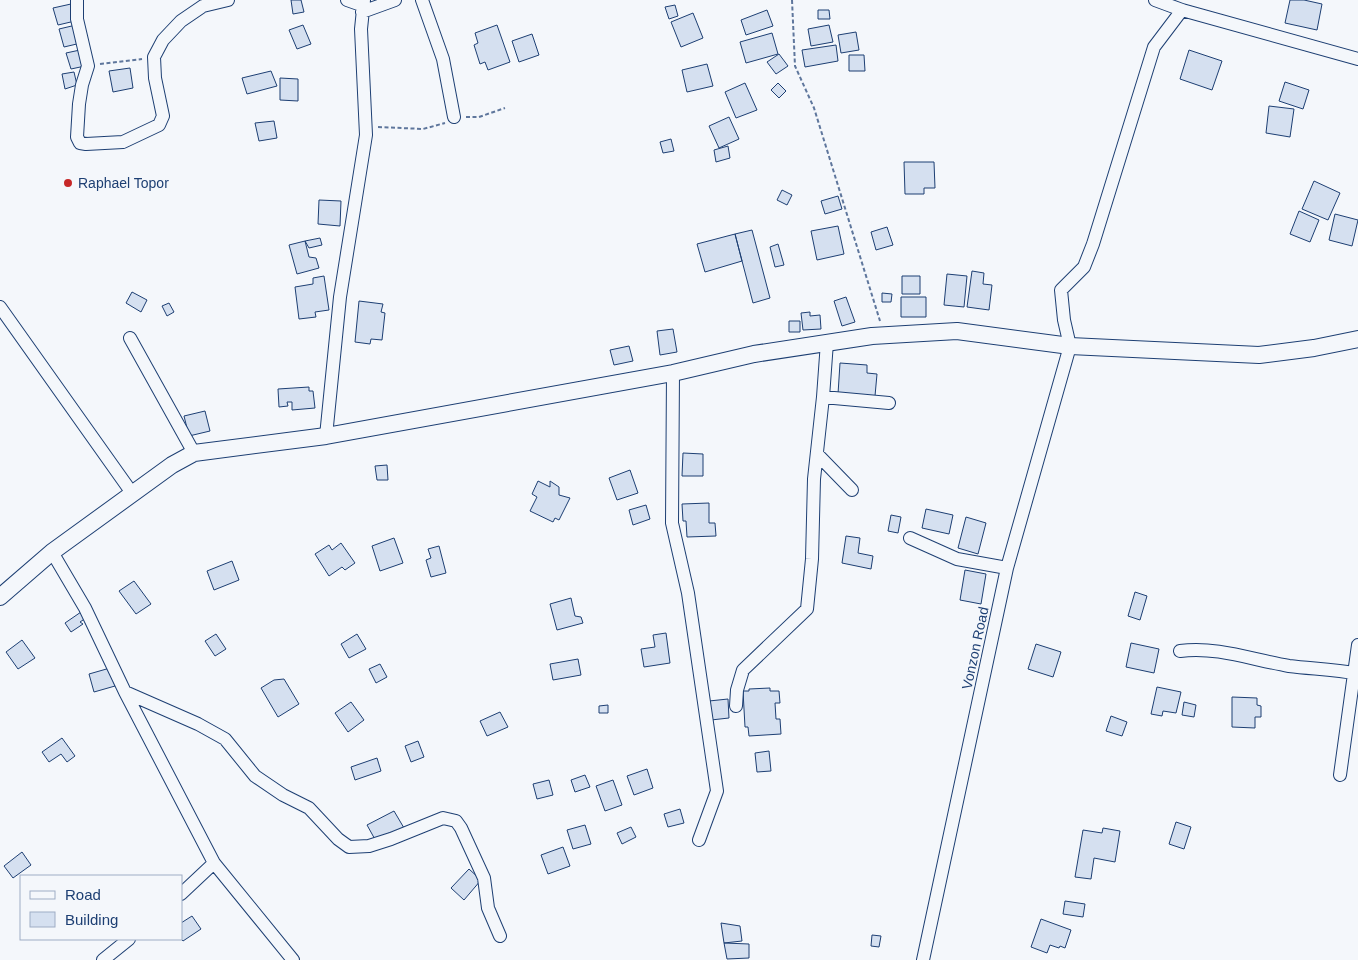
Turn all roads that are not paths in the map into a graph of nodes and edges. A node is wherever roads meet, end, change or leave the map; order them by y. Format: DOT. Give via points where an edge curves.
graph roads {
  1 [pos="77,0"];
  2 [pos="228,0"];
  3 [pos="347,0"];
  4 [pos="395,0"];
  5 [pos="422,0"];
  6 [pos="1155,0"];
  7 [pos="1192,0"];
  8 [pos="363,6"];
  9 [pos="1182,10"];
  10 [pos="1358,59"];
  11 [pos="454,117"];
  12 [pos="0,307"];
  13 [pos="130,338"];
  14 [pos="1358,339"];
  15 [pos="827,342"];
  16 [pos="1070,346"];
  17 [pos="673,373"];
  18 [pos="823,397"];
  19 [pos="889,403"];
  20 [pos="326,436"];
  21 [pos="194,453"];
  22 [pos="817,454"];
  23 [pos="852,490"];
  24 [pos="132,493"];
  25 [pos="910,538"];
  26 [pos="52,552"];
  27 [pos="1007,568"];
  28 [pos="0,597"];
  29 [pos="1358,645"];
  30 [pos="1180,651"];
  31 [pos="1356,673"];
  32 [pos="125,692"];
  33 [pos="736,706"];
  34 [pos="1340,775"];
  35 [pos="699,840"];
  36 [pos="214,864"];
  37 [pos="182,893"];
  38 [pos="500,936"];
  39 [pos="128,940"];
  40 [pos="103,960"];
  41 [pos="293,960"];
  42 [pos="923,960"];
  1 -- 2 [label="street" via="88,66 79,104 77,137 80,143 86,144 123,142 159,125 163,116 154,57 163,40 181,21 203,6"];
  3 -- 8 [label="street"];
  4 -- 8 [label="street"];
  5 -- 11 [label="street" via="443,59"];
  6 -- 9 [label="street"];
  7 -- 9 [label="street"];
  8 -- 20 [label="street" via="360,29 366,135 340,298"];
  9 -- 10 [label="street"];
  9 -- 16 [label="street" via="1154,47 1084,267 1061,290"];
  12 -- 24 [label="street"];
  13 -- 21 [label="street"];
  14 -- 16 [label="main road" via="1259,355"];
  15 -- 16 [label="main road" via="957,331"];
  15 -- 17 [label="main road" via="754,354"];
  15 -- 18 [label="street"];
  16 -- 27 [label="street, Vonzon Road"];
  17 -- 20 [label="main road"];
  17 -- 35 [label="street" via="672,523 688,593 718,791"];
  18 -- 19 [label="street"];
  18 -- 22 [label="street"];
  20 -- 21 [label="main road"];
  21 -- 24 [label="main road"];
  22 -- 23 [label="street"];
  22 -- 33 [label="street" via="807,609 743,670"];
  24 -- 26 [label="main road"];
  25 -- 27 [label="street" via="957,559"];
  26 -- 28 [label="main road"];
  26 -- 32 [label="street" via="85,608"];
  27 -- 42 [label="street, Vonzon Road"];
  29 -- 31 [label="street"];
  30 -- 31 [label="street" via="1197,649 1290,666"];
  31 -- 34 [label="street"];
  32 -- 36 [label="street"];
  32 -- 38 [label="street" via="224,739 255,776 309,808 349,847 391,840 443,818 456,822 484,878 488,908"];
  36 -- 37 [label="street"];
  36 -- 41 [label="street"];
  39 -- 40 [label="street"];
}
